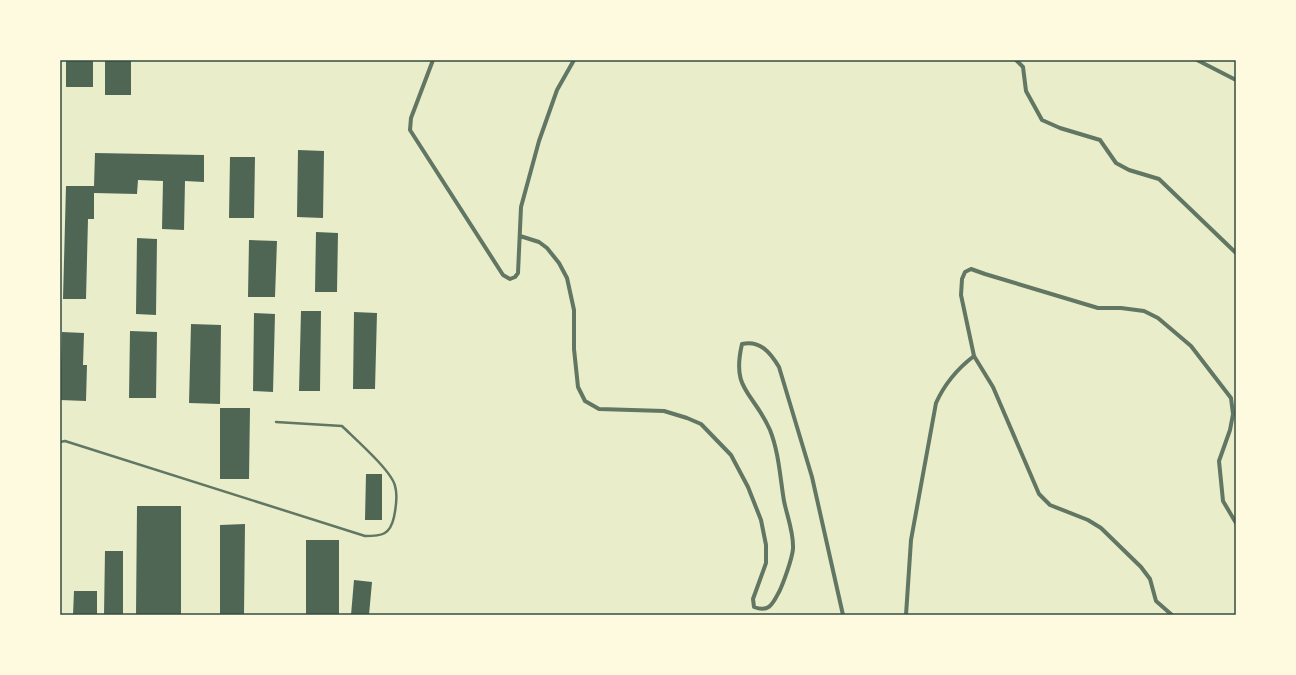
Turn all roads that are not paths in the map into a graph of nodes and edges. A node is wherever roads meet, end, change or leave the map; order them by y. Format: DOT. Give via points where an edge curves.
graph roads {
  1 [pos="433,60"];
  2 [pos="574,60"];
  3 [pos="1016,60"];
  4 [pos="1197,60"];
  5 [pos="1236,80"];
  6 [pos="520,236"];
  7 [pos="1236,254"];
  8 [pos="974,356"];
  9 [pos="276,422"];
  10 [pos="60,442"];
  11 [pos="1236,523"];
  12 [pos="842,615"];
  13 [pos="906,615"];
  14 [pos="1172,615"];
  1 -- 6 [label="street" via="411,118 410,130 507,278 512,279 518,273"];
  2 -- 6 [label="street" via="557,90 539,140 521,207"];
  3 -- 7 [label="street" via="1023,67 1026,91 1042,120 1100,140 1116,163 1129,170 1159,179"];
  4 -- 5 [label="street"];
  6 -- 12 [label="street" via="539,242 547,248 567,278 574,310 574,349 578,387 585,401 599,409 664,411 687,418 701,424 731,455 748,486 764,529 766,563 753,599 754,607 762,610 769,607 777,596 793,550 775,445 763,416 740,383 738,360 742,344 750,342 771,353 779,367 812,477"];
  8 -- 11 [label="street" via="961,295 962,279 965,272 971,269 1098,308 1137,309 1158,318 1191,346 1231,398 1233,414 1230,430 1219,461 1223,501"];
  8 -- 13 [label="street" via="959,367 943,388 936,403 911,540"];
  8 -- 14 [label="street" via="993,387 1039,494 1050,505 1101,528 1141,567 1150,579 1156,601"];
  9 -- 10 [label="lane" via="342,426 386,471 395,485 394,518 390,529 382,536 365,536"];
}
